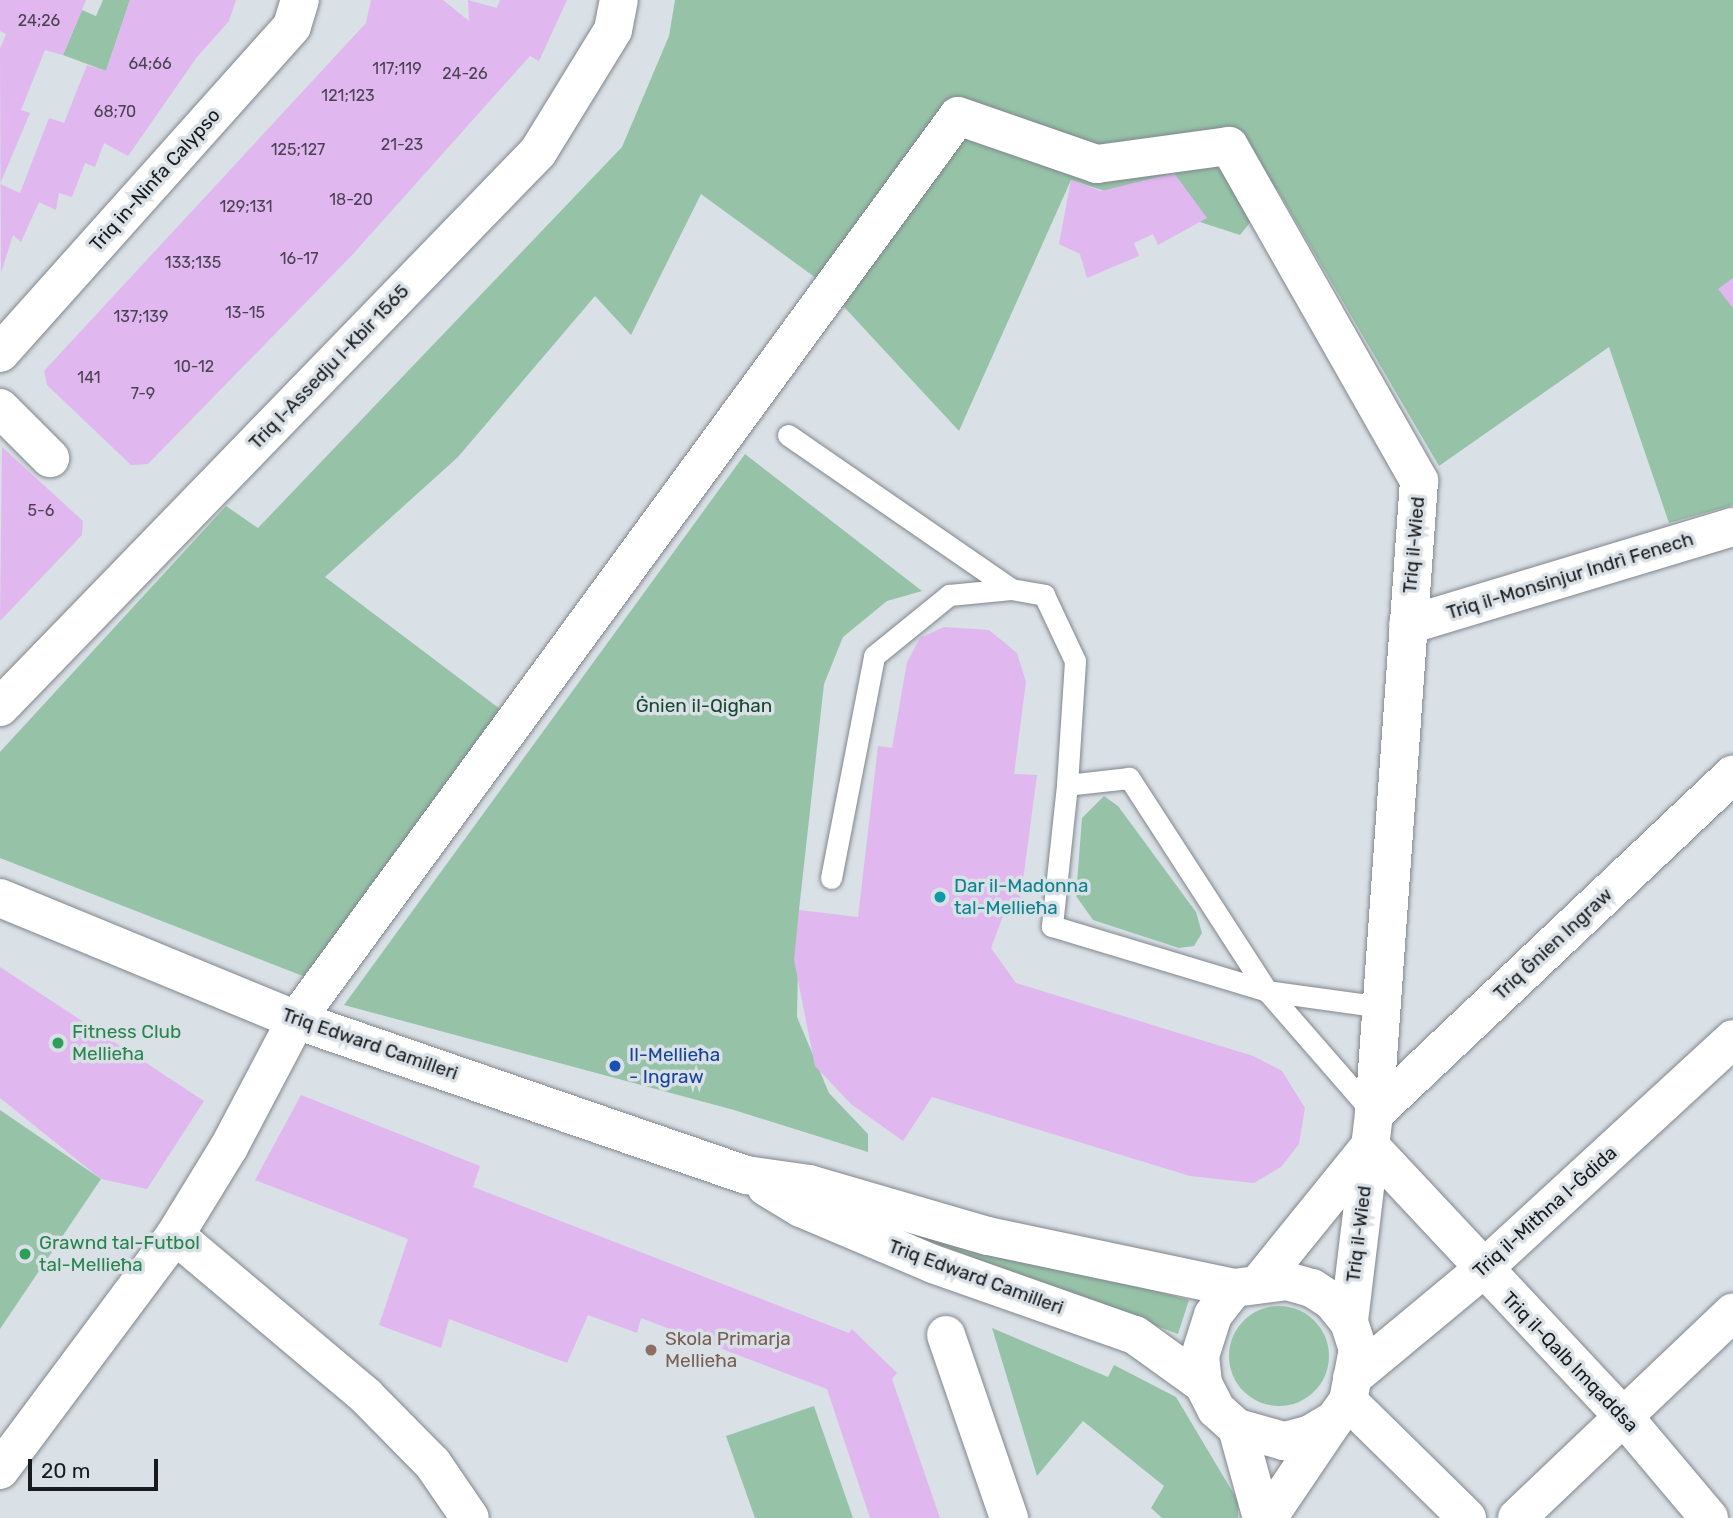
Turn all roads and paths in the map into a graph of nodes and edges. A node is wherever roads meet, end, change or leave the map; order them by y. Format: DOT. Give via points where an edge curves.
graph roads {
  1 [pos="300,0"];
  2 [pos="619,0"];
  3 [pos="0,353"];
  4 [pos="0,408"];
  5 [pos="788,435"];
  6 [pos="50,458"];
  7 [pos="1733,527"];
  8 [pos="1011,589"];
  9 [pos="1408,625"];
  10 [pos="0,707"];
  11 [pos="1733,775"];
  12 [pos="1067,785"];
  13 [pos="831,878"];
  14 [pos="0,898"];
  15 [pos="1267,992"];
  16 [pos="1383,1007"];
  17 [pos="296,1020"];
  18 [pos="1733,1039"];
  19 [pos="1372,1130"];
  20 [pos="746,1175"];
  21 [pos="175,1235"];
  22 [pos="1482,1270"];
  23 [pos="1246,1286"];
  24 [pos="1733,1312"];
  25 [pos="1349,1322"];
  26 [pos="946,1335"];
  27 [pos="1203,1384"];
  28 [pos="1345,1400"];
  29 [pos="1624,1417"];
  30 [pos="1237,1428"];
  31 [pos="0,1470"];
  32 [pos="470,1518"];
  33 [pos="1009,1518"];
  34 [pos="1262,1518"];
  35 [pos="1268,1518"];
  36 [pos="1467,1518"];
  37 [pos="1517,1518"];
  38 [pos="1709,1518"];
  1 -- 3 [label="street, Triq in-Ninfa Calypso" via="292,26"];
  2 -- 10 [label="street, Triq l-Assedju l-Kbir 1565" via="613,30 538,152"];
  4 -- 6 [label="street"];
  5 -- 8 [label="lane"];
  7 -- 9 [label="street, Triq il-Monsinjur Indrì Fenech"];
  8 -- 12 [label="lane" via="1044,595 1075,661"];
  8 -- 13 [label="lane" via="949,595 874,656"];
  9 -- 16 [label="street, Triq il-Wied"];
  9 -- 17 [label="street, Triq il-Wied" via="1419,481 1229,146 1097,164 958,116"];
  11 -- 19 [label="street, Triq Ġnien Ingraw"];
  12 -- 15 [label="lane" via="1129,778"];
  12 -- 15 [label="lane" via="1052,926"];
  14 -- 17 [label="street, Triq Edward Camilleri"];
  15 -- 16 [label="lane"];
  15 -- 19 [label="lane"];
  16 -- 19 [label="street, Triq il-Wied"];
  17 -- 20 [label="street, Triq Edward Camilleri"];
  17 -- 21 [label="street"];
  18 -- 22 [label="street, Triq il-Mitħna l-Ġdida"];
  19 -- 22 [label="street, Triq il-Qalb Imqaddsa"];
  19 -- 23 [label="street, Triq il-Wied"];
  19 -- 25 [label="street, Triq il-Wied"];
  20 -- 23 [label="street, Triq Edward Camilleri" via="809,1184 988,1237"];
  20 -- 27 [label="street, Triq Edward Camilleri" via="801,1208 933,1264 1135,1335"];
  21 -- 31 [label="street"];
  21 -- 32 [label="street" via="366,1396 433,1464"];
  22 -- 28 [label="street, Triq il-Mitħna l-Ġdida"];
  22 -- 29 [label="street, Triq il-Qalb Imqaddsa"];
  23 -- 25 [label="street" via="1287,1281 1312,1288 1332,1301"];
  23 -- 27 [label="street" via="1213,1315 1202,1342"];
  24 -- 29 [label="street"];
  25 -- 28 [label="street" via="1358,1349"];
  26 -- 33 [label="street"];
  27 -- 30 [label="street" via="1216,1409"];
  28 -- 30 [label="street" via="1311,1434 1284,1441"];
  28 -- 35 [label="street, Triq il-Mitħna l-Ġdida"];
  28 -- 36 [label="street"];
  29 -- 37 [label="street"];
  29 -- 38 [label="street, Triq il-Qalb Imqaddsa"];
  30 -- 34 [label="street"];
}
